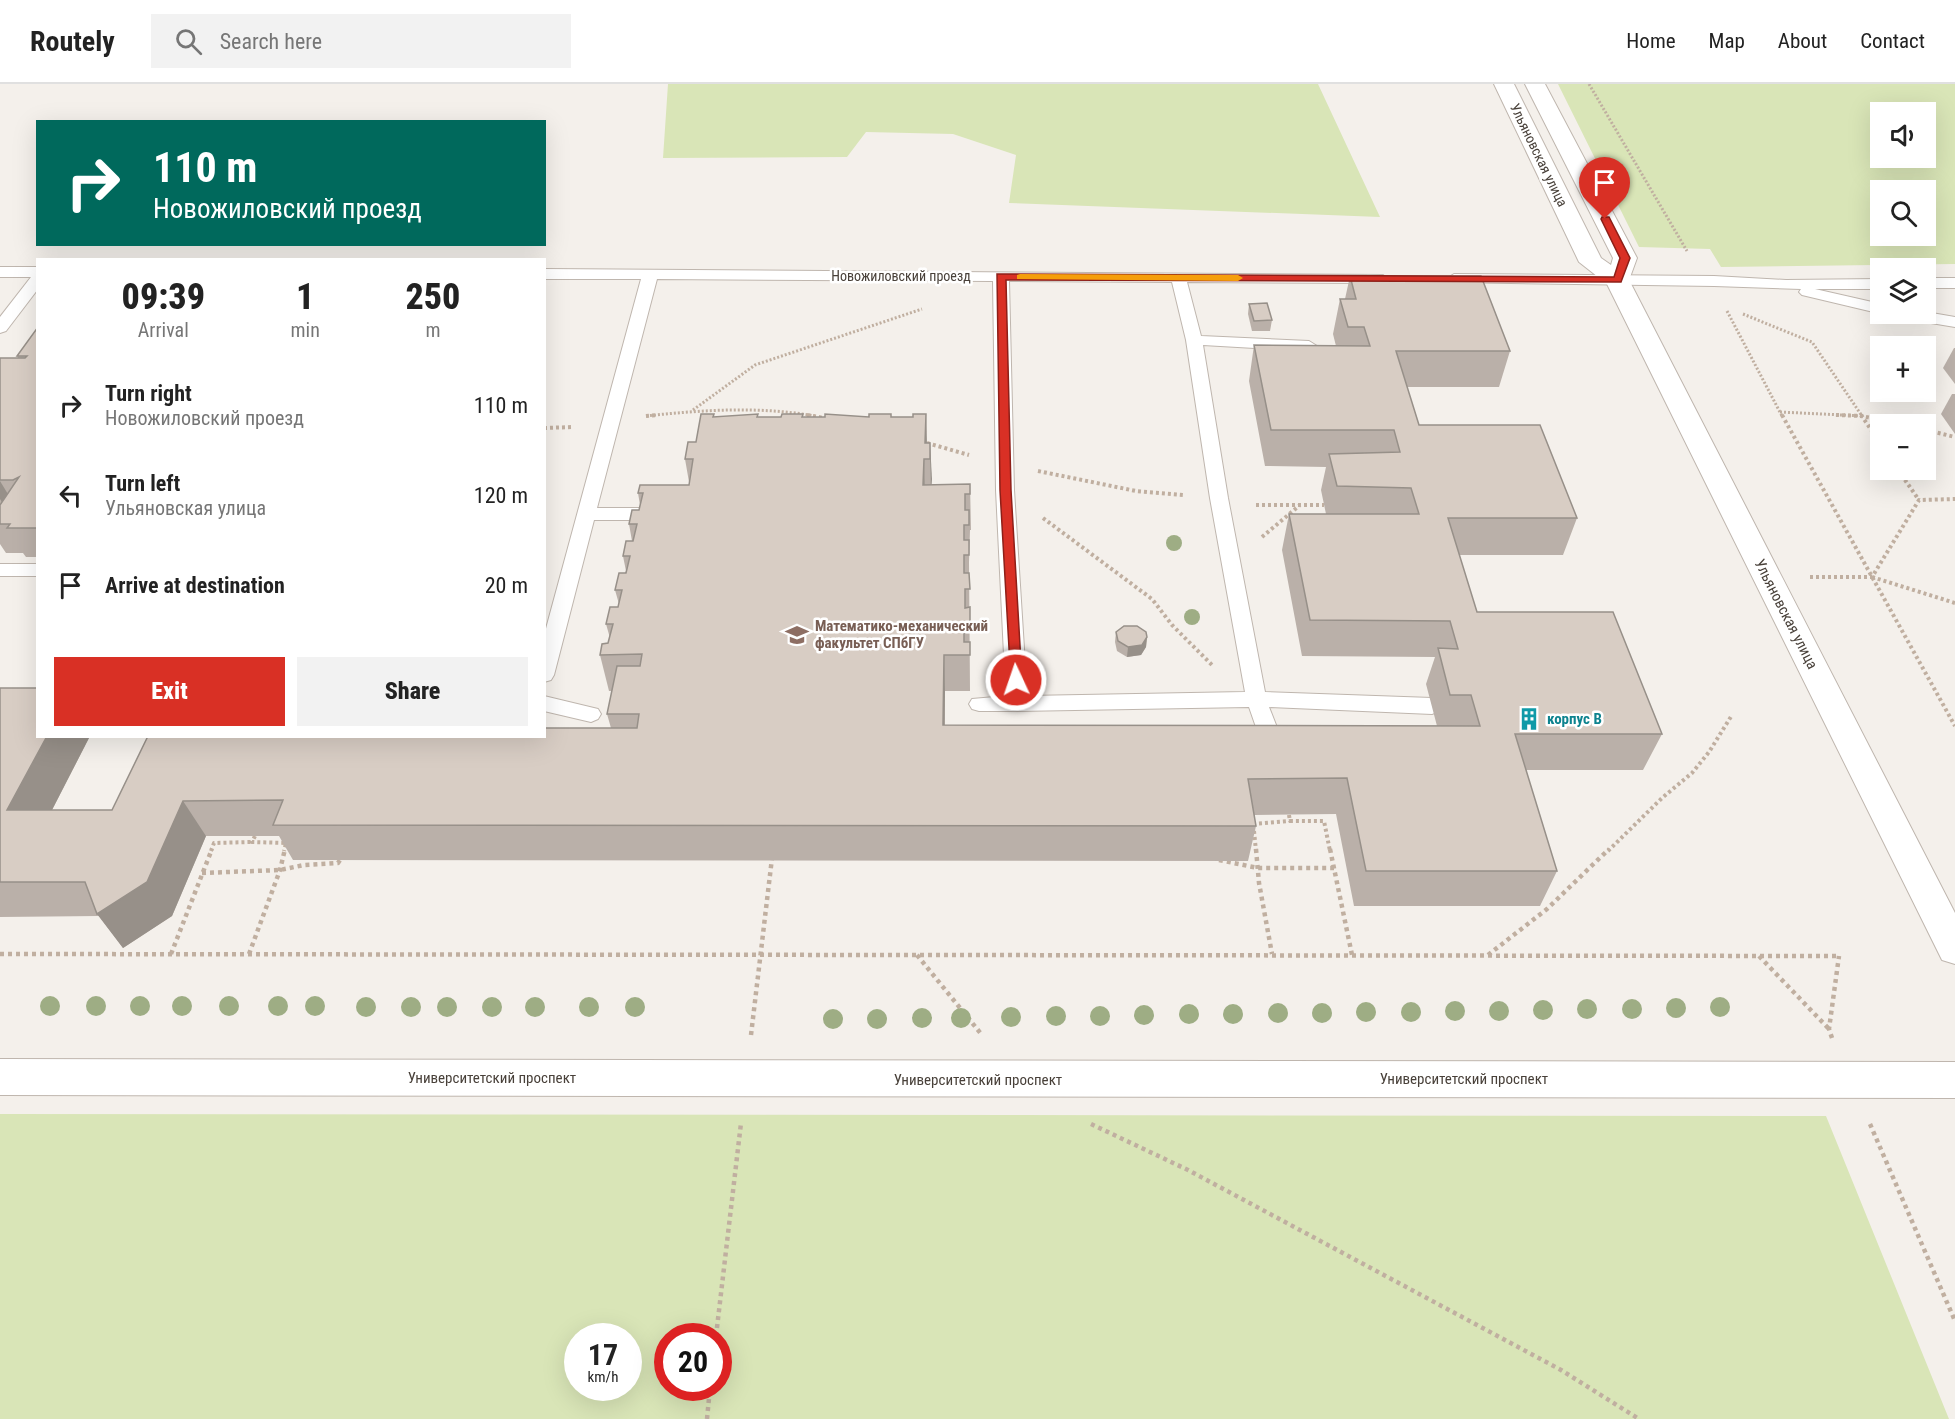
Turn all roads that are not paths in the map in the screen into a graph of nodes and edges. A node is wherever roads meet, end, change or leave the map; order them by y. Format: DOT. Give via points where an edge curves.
graph roads {
  1 [pos="1504,84"];
  2 [pos="1535,84"];
  3 [pos="0,272"];
  4 [pos="36,272"];
  5 [pos="546,274"];
  6 [pos="650,275"];
  7 [pos="1001,277"];
  8 [pos="1178,278"];
  9 [pos="1389,279"];
  10 [pos="1436,279"];
  11 [pos="1617,280"];
  12 [pos="36,281"];
  13 [pos="1936,283"];
  14 [pos="1955,283"];
  15 [pos="1870,284"];
  16 [pos="1786,285"];
  17 [pos="1870,307"];
  18 [pos="1936,319"];
  19 [pos="1955,322"];
  20 [pos="0,328"];
  21 [pos="1194,340"];
  22 [pos="1308,346"];
  23 [pos="587,514"];
  24 [pos="675,514"];
  25 [pos="0,570"];
  26 [pos="36,570"];
  27 [pos="546,668"];
  28 [pos="1256,699"];
  29 [pos="546,703"];
  30 [pos="979,704"];
  31 [pos="1017,704"];
  32 [pos="1432,706"];
  33 [pos="591,714"];
  34 [pos="1280,762"];
  35 [pos="1955,949"];
  36 [pos="0,1077"];
  37 [pos="1955,1080"];
  1 -- 11 [label="street, Ульяновская улица" via="1591,262"];
  2 -- 11 [label="street, Ульяновская улица" via="1625,258"];
  3 -- 4 [label="lane"];
  5 -- 6 [label="lane, Новожиловский проезд"];
  6 -- 7 [label="lane, Новожиловский проезд"];
  6 -- 23 [label="lane"];
  7 -- 8 [label="lane, Новожиловский проезд"];
  7 -- 31 [label="lane" via="1005,490"];
  8 -- 9 [label="lane, Новожиловский проезд"];
  8 -- 21 [label="lane"];
  10 -- 11 [label="lane"];
  11 -- 16 [label="lane"];
  11 -- 35 [label="street, Ульяновская улица"];
  12 -- 20 [label="lane"];
  13 -- 14 [label="lane"];
  15 -- 16 [label="lane"];
  16 -- 17 [label="lane"];
  18 -- 19 [label="lane"];
  21 -- 22 [label="lane"];
  21 -- 28 [label="lane"];
  23 -- 24 [label="lane"];
  23 -- 27 [label="lane"];
  25 -- 26 [label="lane"];
  28 -- 31 [label="lane"];
  28 -- 32 [label="lane"];
  28 -- 34 [label="lane"];
  29 -- 33 [label="lane"];
  30 -- 31 [label="lane"];
  36 -- 37 [label="street, Университетский проспект"];
}
